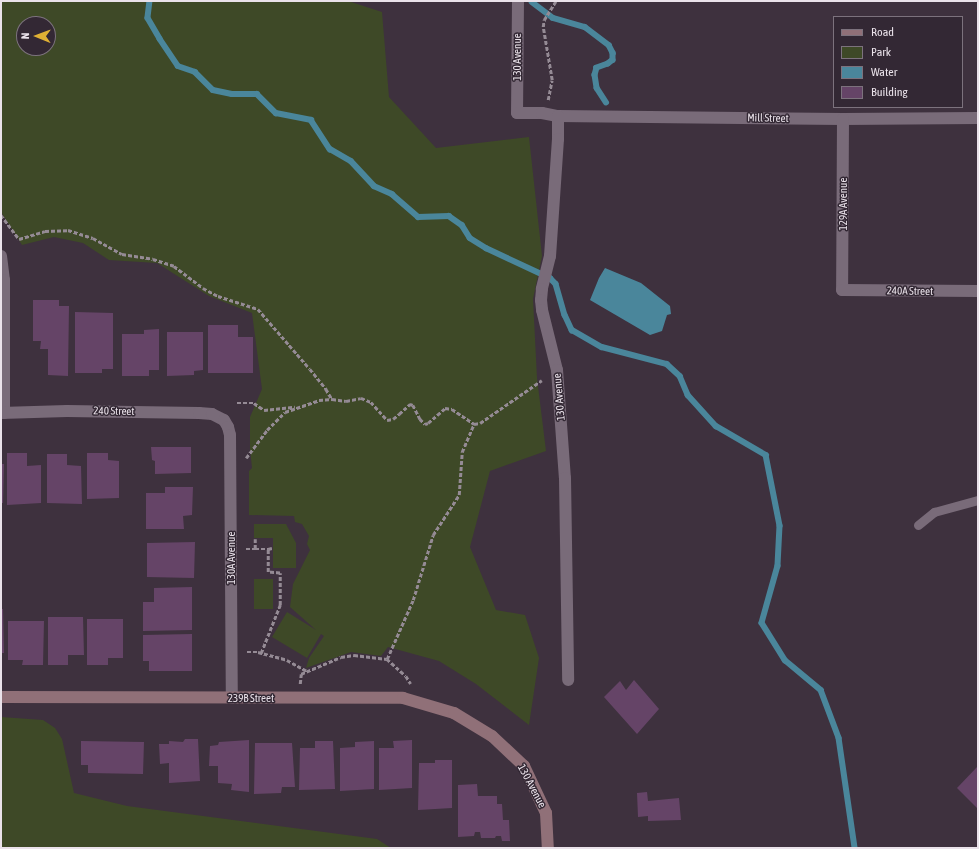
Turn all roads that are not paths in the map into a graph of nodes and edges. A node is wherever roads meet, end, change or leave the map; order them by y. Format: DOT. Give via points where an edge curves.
graph roads {
  1 [pos="518,1"];
  2 [pos="552,115"];
  3 [pos="978,118"];
  4 [pos="843,119"];
  5 [pos="1,256"];
  6 [pos="842,290"];
  7 [pos="978,291"];
  8 [pos="2,413"];
  9 [pos="224,420"];
  10 [pos="978,500"];
  11 [pos="918,524"];
  12 [pos="568,680"];
  13 [pos="1,697"];
  14 [pos="232,698"];
  15 [pos="492,736"];
  16 [pos="548,848"];
  1 -- 2 [label="street, 130 Avenue" via="517,113"];
  2 -- 4 [label="street, Mill Street"];
  2 -- 12 [label="street, 130 Avenue" via="558,139 550,256 542,289 542,310 557,370 565,478"];
  3 -- 4 [label="street, Mill Street"];
  4 -- 6 [label="street, 129A Avenue"];
  5 -- 8 [label="street" via="4,280"];
  6 -- 7 [label="street, 240A Street"];
  8 -- 9 [label="street, 240 Street" via="199,412 212,414"];
  9 -- 14 [label="street, 130A Avenue" via="230,435"];
  10 -- 11 [label="lane" via="934,512"];
  13 -- 14 [label="street, 239B Street"];
  14 -- 15 [label="street, 239B Street" via="403,698 454,713"];
  15 -- 16 [label="street, 130 Avenue" via="524,766 546,813"];
}
